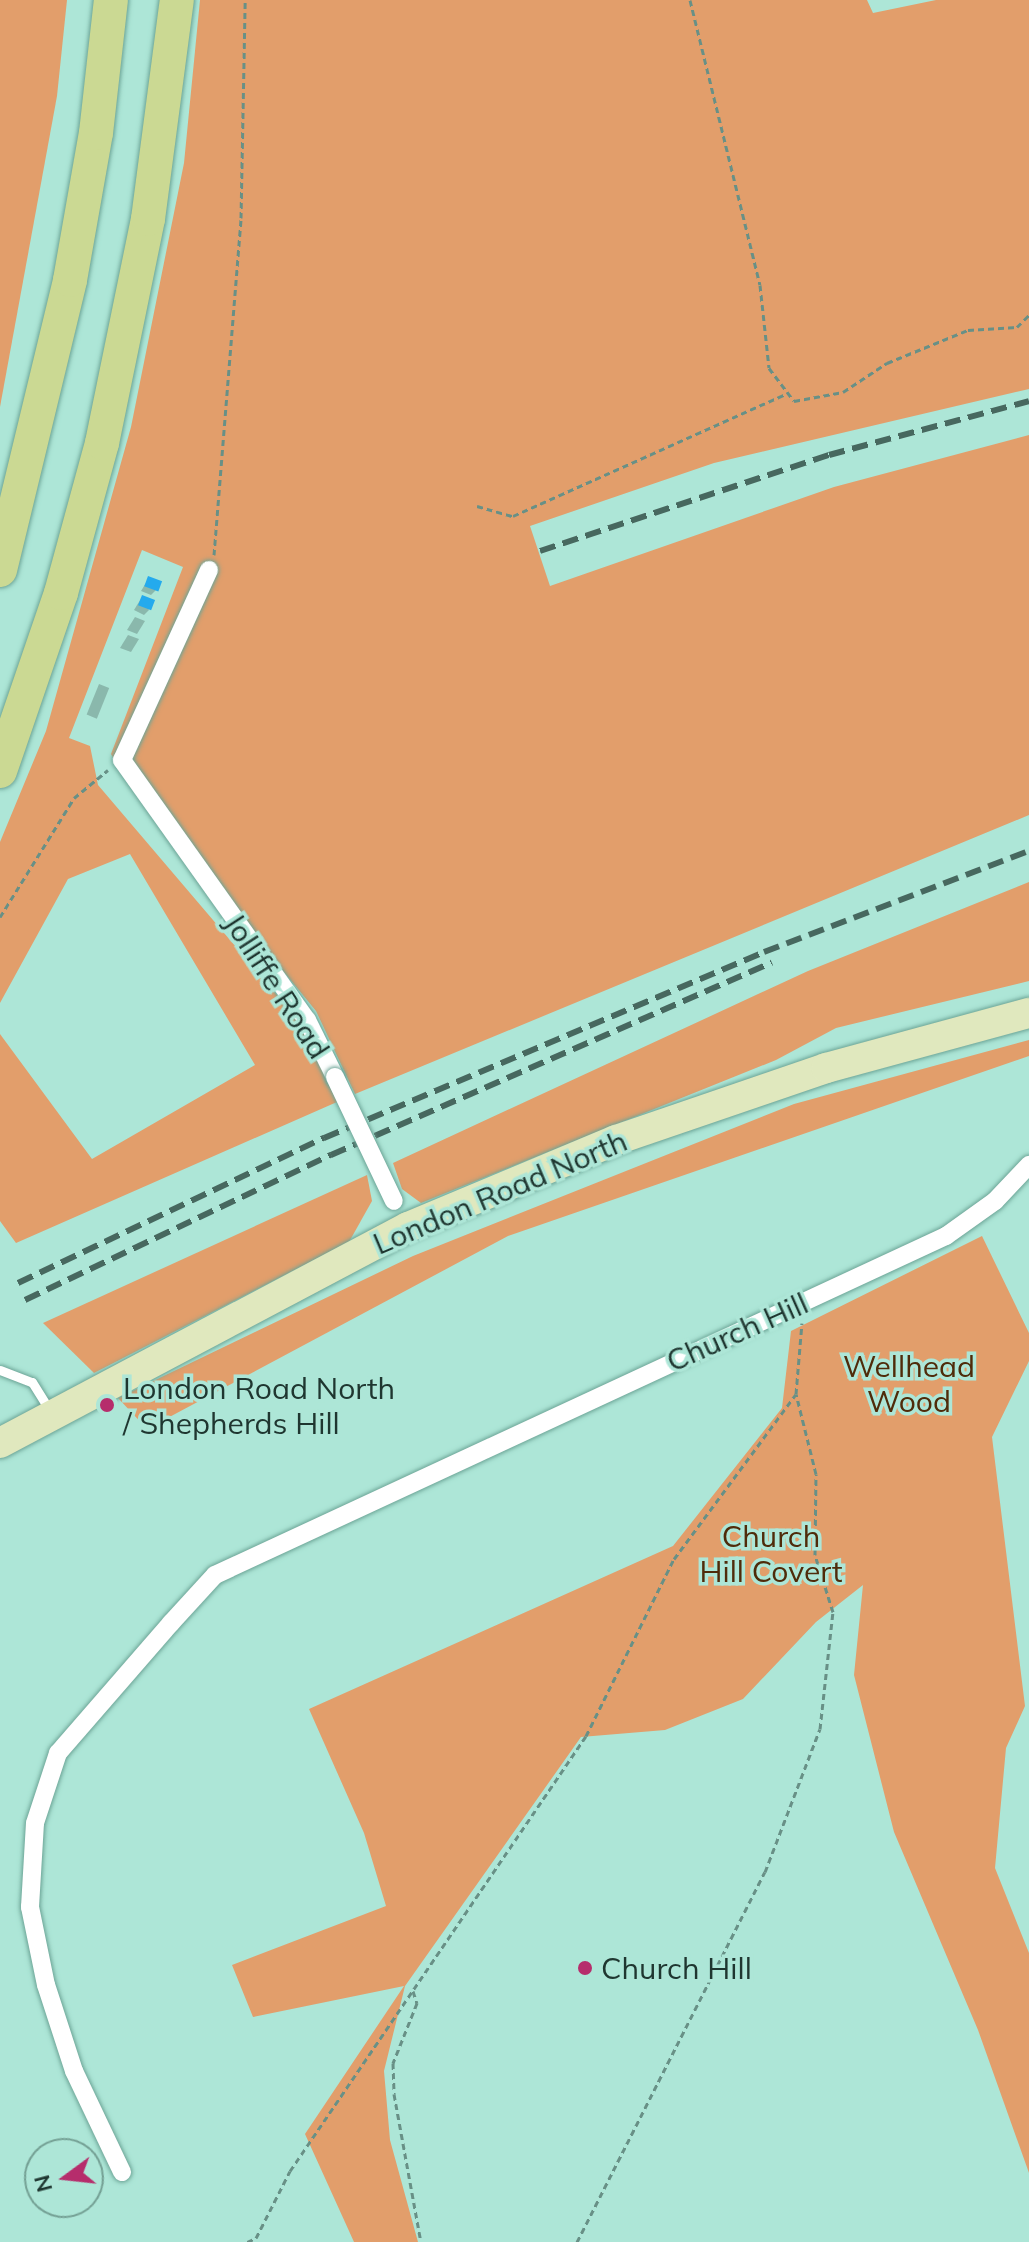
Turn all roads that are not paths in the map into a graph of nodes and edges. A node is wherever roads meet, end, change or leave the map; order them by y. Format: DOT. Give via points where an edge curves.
graph roads {
  1 [pos="111,0"];
  2 [pos="177,0"];
  3 [pos="0,570"];
  4 [pos="209,570"];
  5 [pos="0,771"];
  6 [pos="1029,1013"];
  7 [pos="1029,1165"];
  8 [pos="401,1214"];
  9 [pos="0,1370"];
  10 [pos="52,1414"];
  11 [pos="0,1443"];
  12 [pos="122,2172"];
  1 -- 3 [label="highway" via="96,133 70,280"];
  2 -- 5 [label="highway" via="148,219 106,427 61,593"];
  4 -- 8 [label="street, Jolliffe Road, bridge" via="122,760 307,1020"];
  6 -- 8 [label="main road, London Road North" via="826,1068"];
  7 -- 12 [label="street, Church Hill" via="995,1201 946,1236 215,1575 58,1753 35,1823 30,1907 46,1985 74,2071"];
  8 -- 10 [label="main road, London Road North"];
  9 -- 10 [label="lane" via="32,1382"];
  10 -- 11 [label="main road, London Road North"];
}
